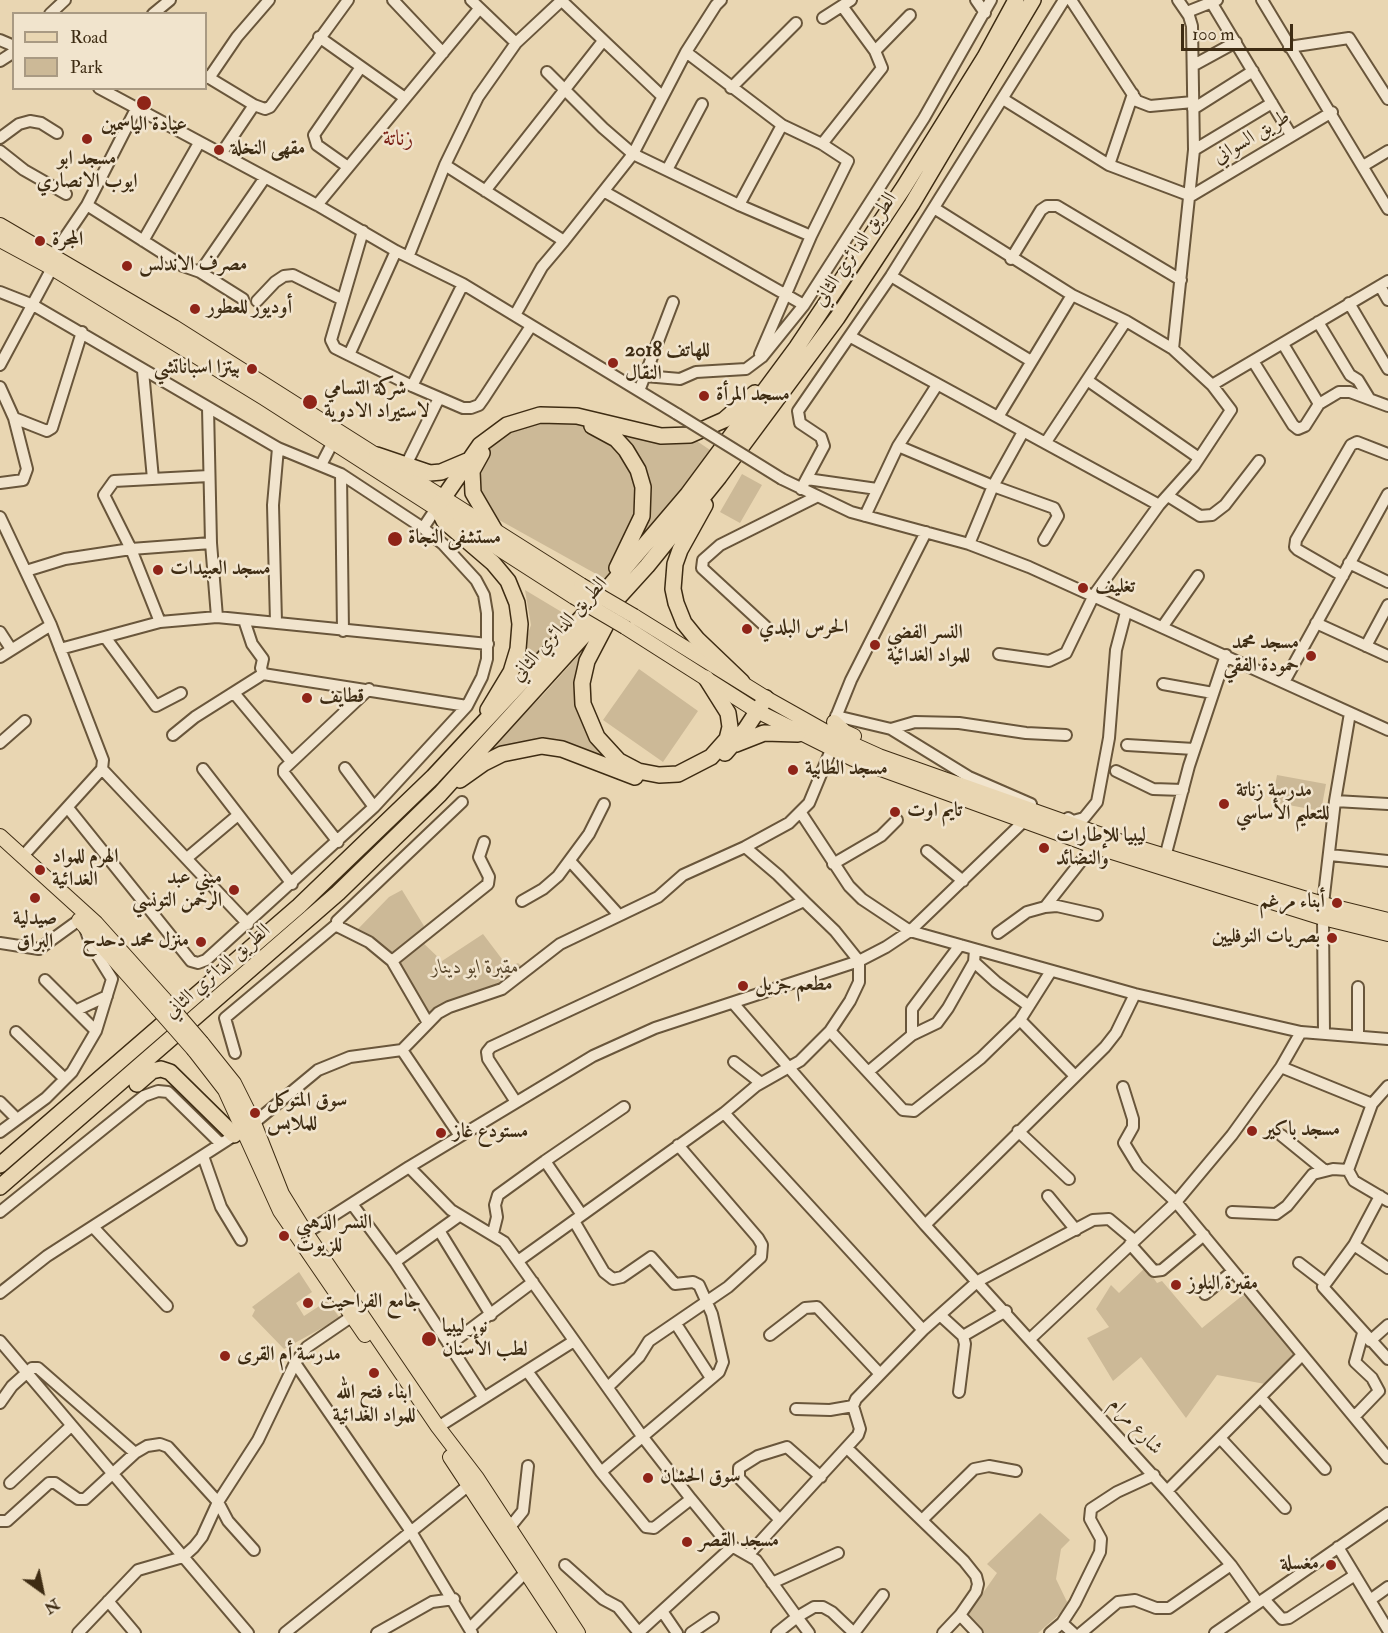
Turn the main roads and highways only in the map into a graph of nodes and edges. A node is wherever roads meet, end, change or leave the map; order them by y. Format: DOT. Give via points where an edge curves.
graph roads {
  1 [pos="1016,0"];
  2 [pos="1033,0"];
  3 [pos="0,225"];
  4 [pos="0,240"];
  5 [pos="53,262"];
  6 [pos="781,369"];
  7 [pos="376,455"];
  8 [pos="467,461"];
  9 [pos="719,477"];
  10 [pos="440,502"];
  11 [pos="494,529"];
  12 [pos="647,566"];
  13 [pos="577,591"];
  14 [pos="596,602"];
  15 [pos="629,621"];
  16 [pos="706,678"];
  17 [pos="742,682"];
  18 [pos="766,698"];
  19 [pos="757,711"];
  20 [pos="798,734"];
  21 [pos="734,745"];
  22 [pos="433,777"];
  23 [pos="440,794"];
  24 [pos="0,836"];
  25 [pos="0,848"];
  26 [pos="1137,854"];
  27 [pos="1323,911"];
  28 [pos="1388,920"];
  29 [pos="1388,934"];
  30 [pos="161,1004"];
  31 [pos="244,1129"];
  32 [pos="65,1132"];
  33 [pos="0,1165"];
  34 [pos="0,1187"];
  35 [pos="395,1370"];
  36 [pos="566,1633"];
  37 [pos="578,1633"];
  1 -- 6 [label="highway, الطريق الدائري الثاني" via="904,187"];
  2 -- 9 [label="highway, الطريق الدائري الثاني" via="881,252"];
  3 -- 5 [label="main road"];
  4 -- 5 [label="main road"];
  5 -- 7 [label="main road"];
  5 -- 10 [label="main road" via="333,442"];
  6 -- 8 [label="highway" via="724,420 697,433 661,436 577,416 540,416 495,432"];
  6 -- 14 [label="highway, الطريق الدائري الثاني" via="688,494"];
  7 -- 8 [label="highway" via="430,472 441,472"];
  7 -- 10 [label="main road"];
  8 -- 10 [label="highway"];
  9 -- 12 [label="highway, الطريق الدائري الثاني"];
  9 -- 17 [label="highway" via="680,550 673,589 688,629"];
  10 -- 11 [label="main road"];
  10 -- 13 [label="main road"];
  10 -- 22 [label="highway" via="444,521 494,563 508,581 520,624 511,672 489,708"];
  11 -- 13 [label="main road"];
  11 -- 14 [label="highway" via="477,501 472,482 477,460 498,437 525,425 560,420 601,429 616,439 638,470 644,501 637,530"];
  12 -- 16 [label="highway" via="603,628 587,661 583,704 597,737 619,761 638,771 678,774 697,767 721,748 730,727 728,714"];
  12 -- 23 [label="highway, الطريق الدائري الثاني"];
  13 -- 15 [label="main road, bridge"];
  14 -- 22 [label="highway, الطريق الدائري الثاني"];
  15 -- 16 [label="main road"];
  15 -- 17 [label="main road"];
  16 -- 19 [label="main road"];
  17 -- 18 [label="main road"];
  18 -- 19 [label="highway"];
  18 -- 26 [label="main road" via="833,724 879,756"];
  19 -- 20 [label="main road"];
  19 -- 21 [label="highway"];
  20 -- 21 [label="highway" via="756,735"];
  20 -- 26 [label="main road" via="1022,823 1093,846"];
  21 -- 23 [label="highway" via="700,772 677,780 651,781 628,776 562,749 521,748 484,763"];
  22 -- 33 [label="highway, الطريق الدائري الثاني" via="249,951"];
  23 -- 32 [label="highway, الطريق الدائري الثاني" via="288,939"];
  24 -- 30 [label="main road" via="96,923"];
  25 -- 30 [label="main road" via="82,922"];
  26 -- 27 [label="main road"];
  26 -- 27 [label="main road" via="1165,856"];
  27 -- 28 [label="main road"];
  27 -- 29 [label="main road"];
  30 -- 31 [label="main road, bridge" via="198,1046"];
  31 -- 32 [label="highway" via="161,1069 148,1072 84,1126"];
  31 -- 35 [label="main road"];
  31 -- 35 [label="main road" via="280,1211 351,1317"];
  32 -- 34 [label="highway, الطريق الدائري الثاني"];
  35 -- 36 [label="main road"];
  35 -- 37 [label="main road" via="510,1527"];
}
